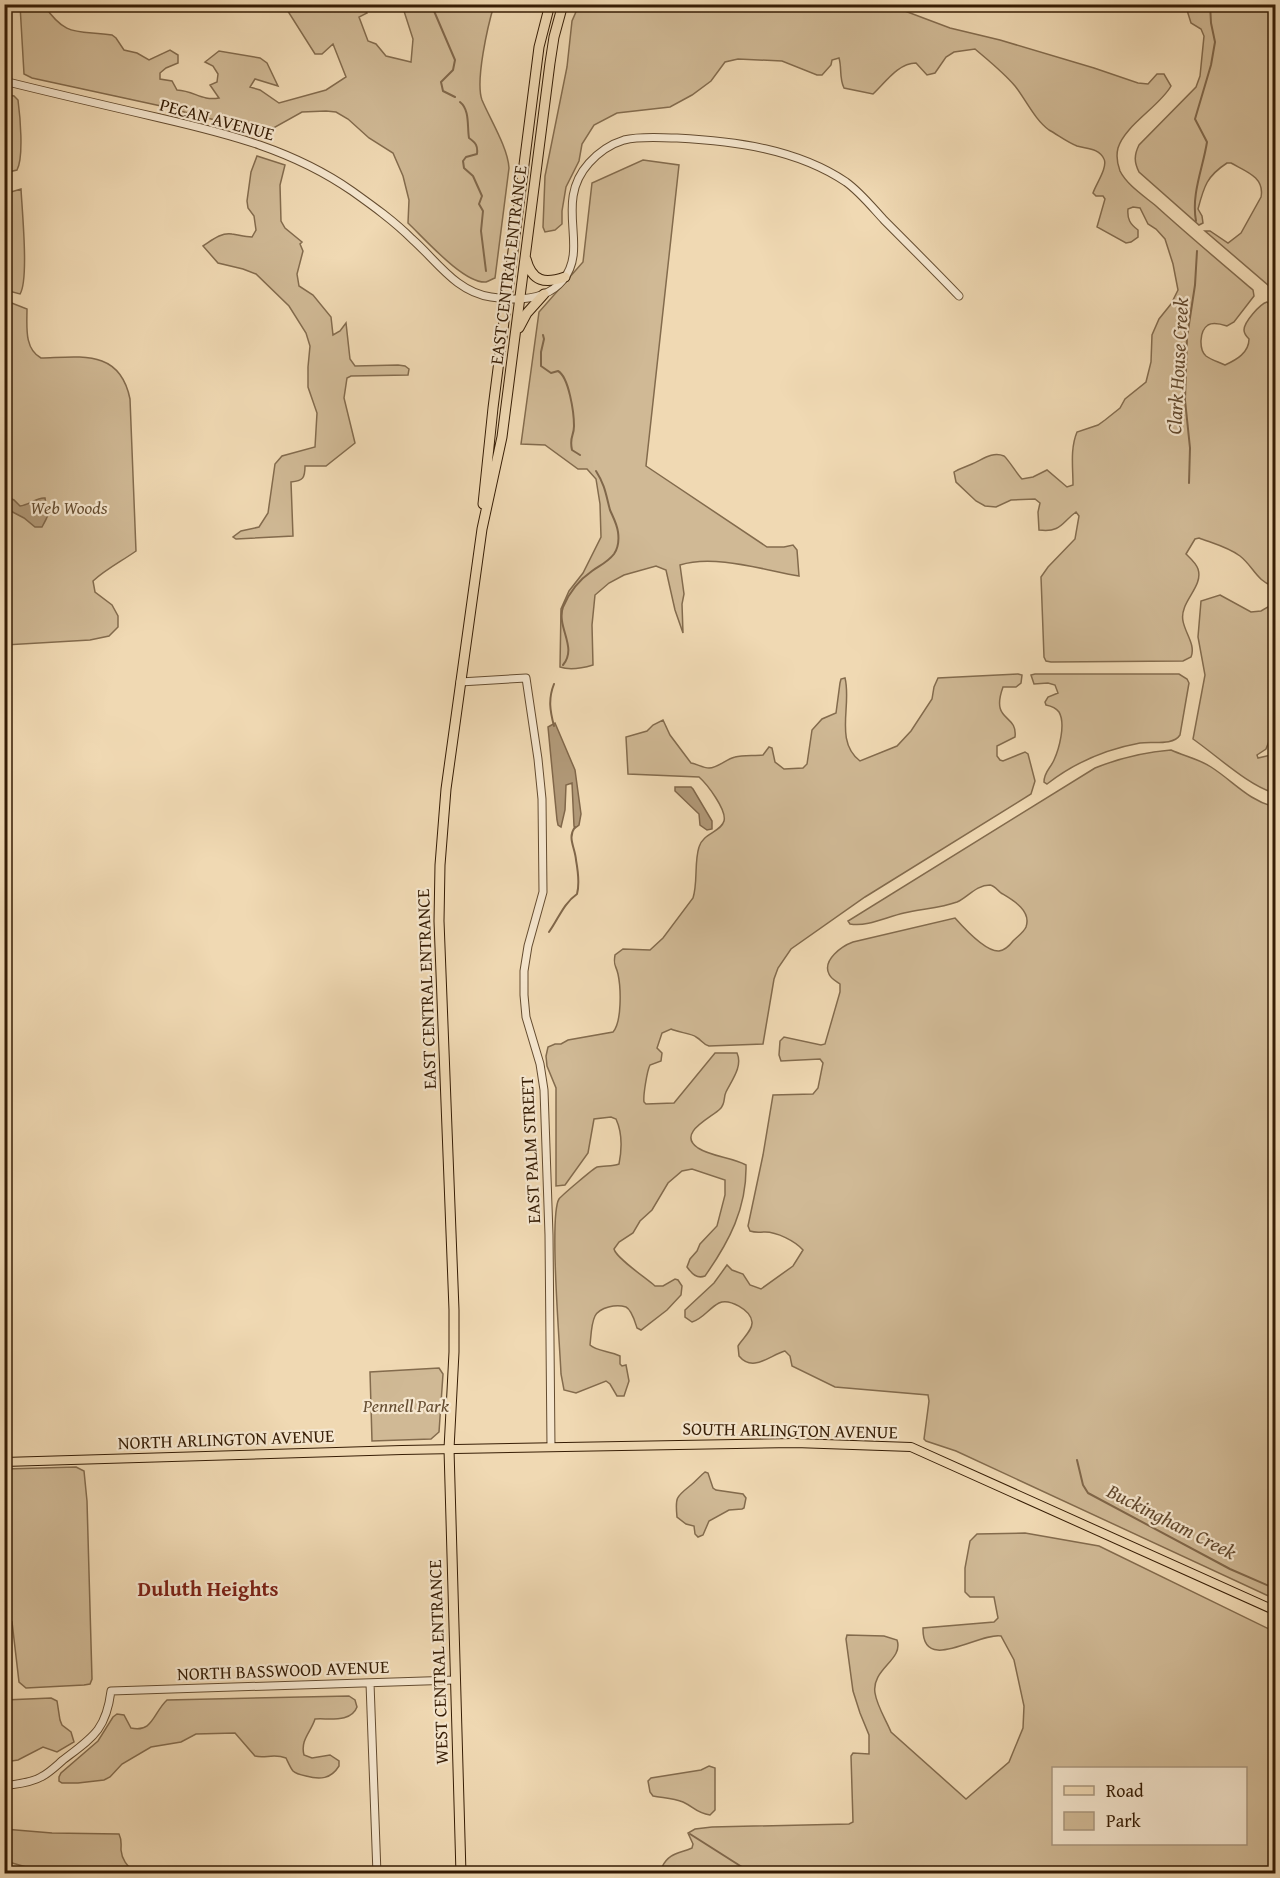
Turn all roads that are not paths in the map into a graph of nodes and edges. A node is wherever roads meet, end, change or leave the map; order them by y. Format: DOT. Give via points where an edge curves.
graph roads {
  1 [pos="550,4"];
  2 [pos="563,4"];
  3 [pos="4,81"];
  4 [pos="525,258"];
  5 [pos="565,277"];
  6 [pos="544,294"];
  7 [pos="959,296"];
  8 [pos="507,299"];
  9 [pos="520,299"];
  10 [pos="516,335"];
  11 [pos="482,529"];
  12 [pos="460,682"];
  13 [pos="551,1447"];
  14 [pos="449,1449"];
  15 [pos="4,1462"];
  16 [pos="1275,1611"];
  17 [pos="455,1680"];
  18 [pos="370,1683"];
  19 [pos="4,1786"];
  20 [pos="377,1874"];
  21 [pos="461,1874"];
  1 -- 8 [label="highway, EAST CENTRAL ENTRANCE" via="539,47"];
  2 -- 4 [label="highway, EAST CENTRAL ENTRANCE" via="550,63"];
  3 -- 8 [label="street, PECAN AVENUE" via="216,131 278,151 317,169 372,205 468,290"];
  4 -- 5 [label="highway" via="538,278 550,281"];
  4 -- 9 [label="highway, EAST CENTRAL ENTRANCE"];
  5 -- 6 [label="street"];
  5 -- 7 [label="street" via="573,256 574,189 584,170 606,149 645,137 739,144 780,153 828,171 850,185"];
  6 -- 9 [label="street, PECAN AVENUE"];
  6 -- 10 [label="highway" via="527,313"];
  8 -- 9 [label="street, PECAN AVENUE"];
  8 -- 11 [label="highway, EAST CENTRAL ENTRANCE"];
  9 -- 10 [label="highway, EAST CENTRAL ENTRANCE"];
  10 -- 11 [label="highway, EAST CENTRAL ENTRANCE" via="500,450"];
  11 -- 12 [label="highway, EAST CENTRAL ENTRANCE"];
  12 -- 13 [label="street, EAST PALM STREET" via="525,678 538,759 543,892 528,946 524,994 544,1090"];
  12 -- 14 [label="highway, EAST CENTRAL ENTRANCE" via="443,819 438,898 454,1310"];
  13 -- 14 [label="main road, SOUTH ARLINGTON AVENUE"];
  13 -- 16 [label="main road, SOUTH ARLINGTON AVENUE" via="795,1443 911,1448"];
  14 -- 15 [label="main road, NORTH ARLINGTON AVENUE"];
  14 -- 17 [label="highway, WEST CENTRAL ENTRANCE"];
  17 -- 18 [label="street, NORTH BASSWOOD AVENUE"];
  17 -- 21 [label="highway, WEST CENTRAL ENTRANCE"];
  18 -- 19 [label="street, NORTH BASSWOOD AVENUE" via="111,1691 109,1710 99,1730 80,1747 40,1778"];
  18 -- 20 [label="street"];
}
